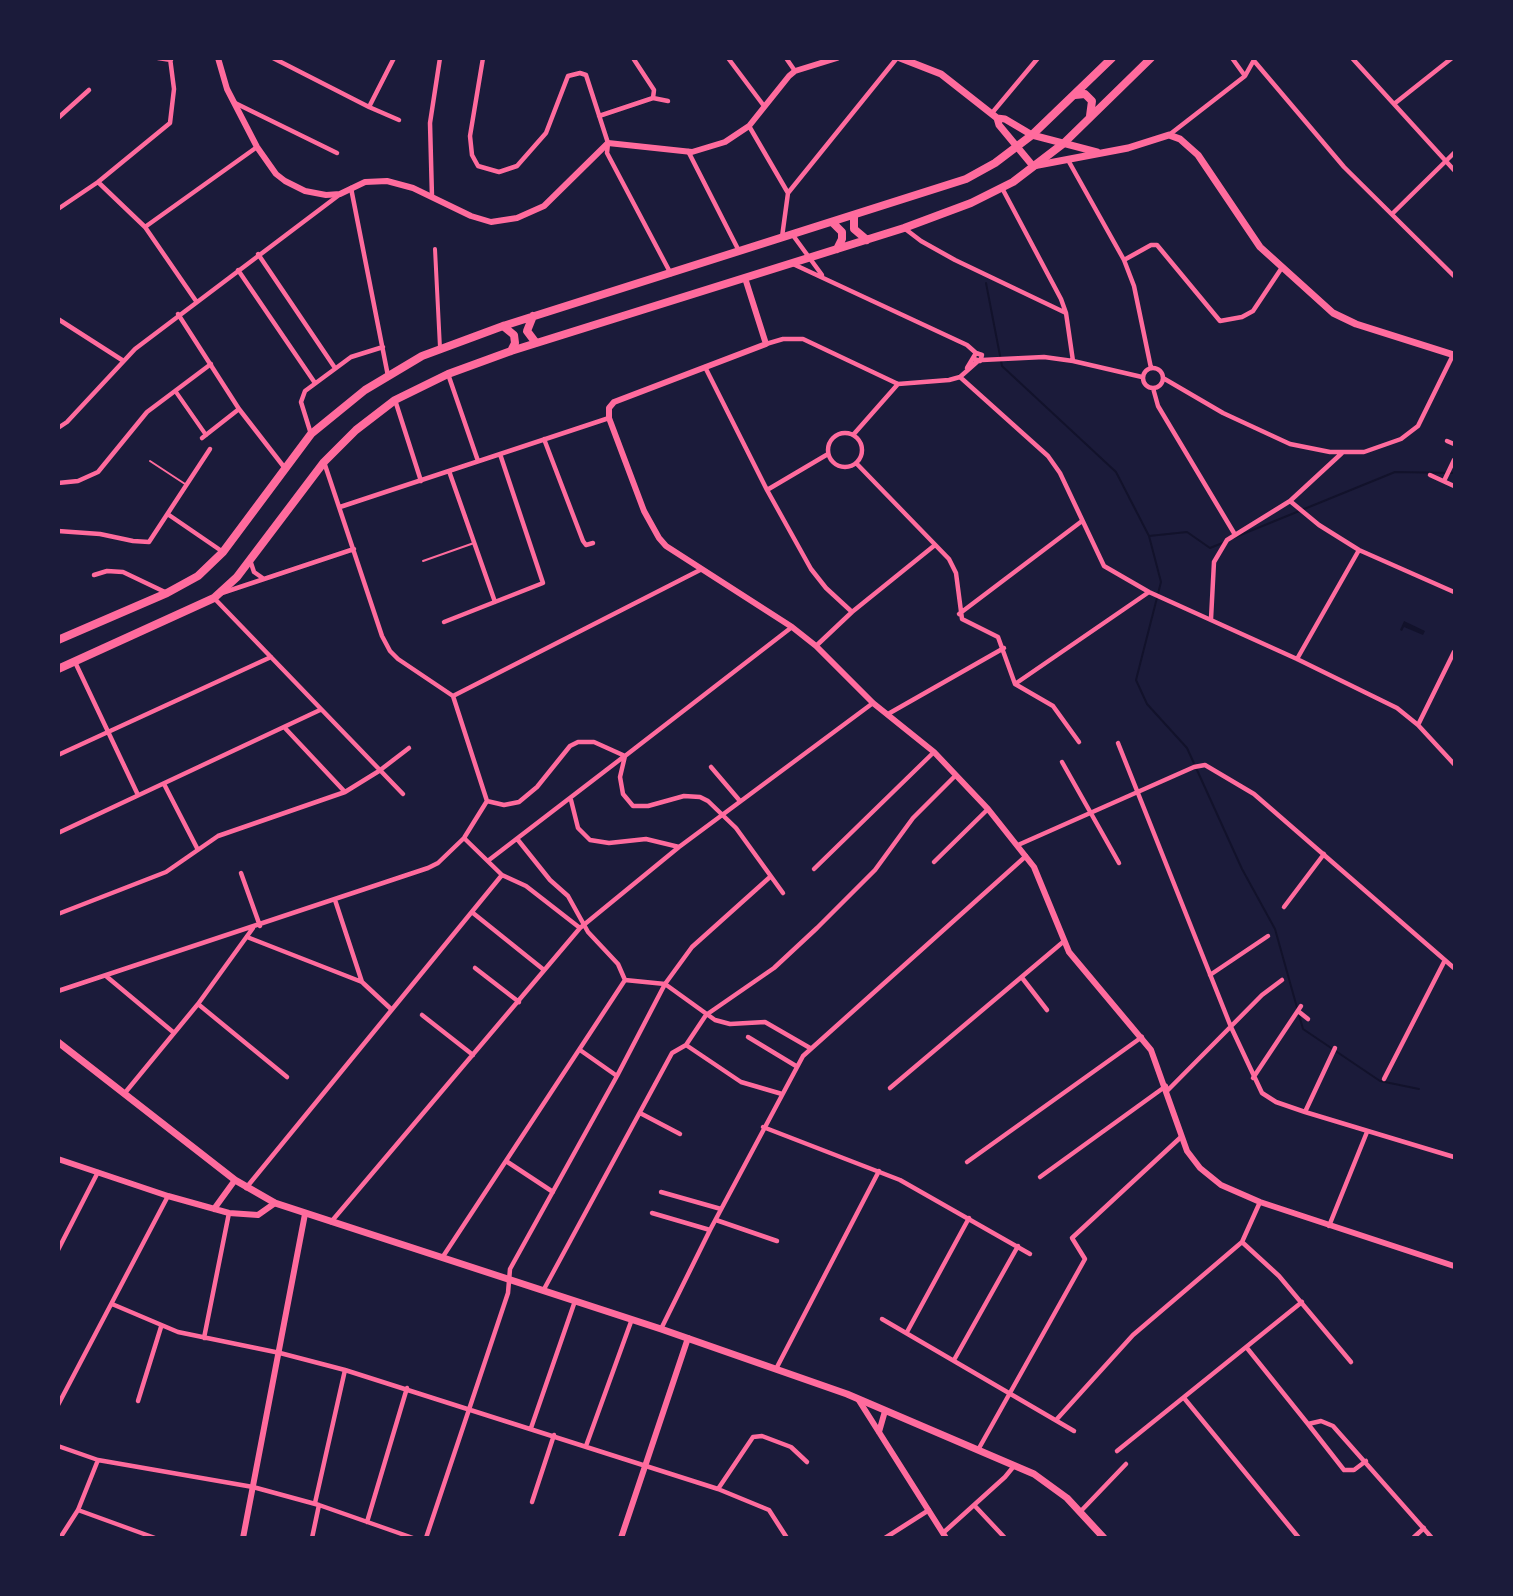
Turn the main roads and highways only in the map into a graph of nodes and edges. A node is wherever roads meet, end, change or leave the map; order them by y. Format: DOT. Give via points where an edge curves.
graph roads {
  1 [pos="898,58"];
  2 [pos="1112,58"];
  3 [pos="1151,58"];
  4 [pos="1074,95"];
  5 [pos="995,115"];
  6 [pos="1090,118"];
  7 [pos="1032,135"];
  8 [pos="1064,143"];
  9 [pos="1017,147"];
  10 [pos="1099,153"];
  11 [pos="1033,166"];
  12 [pos="854,215"];
  13 [pos="832,222"];
  14 [pos="867,240"];
  15 [pos="837,249"];
  16 [pos="533,316"];
  17 [pos="502,326"];
  18 [pos="536,343"];
  19 [pos="511,351"];
  20 [pos="1454,355"];
  21 [pos="59,638"];
  22 [pos="58,669"];
  23 [pos="58,1042"];
  24 [pos="1104,1538"];
  1 -- 5 [label="main road" via="941,74"];
  2 -- 4 [label="main road"];
  3 -- 6 [label="main road"];
  4 -- 6 [label="main road" via="1085,94 1092,101"];
  4 -- 7 [label="main road"];
  5 -- 7 [label="main road"];
  5 -- 9 [label="main road"];
  6 -- 8 [label="main road"];
  7 -- 8 [label="main road"];
  7 -- 9 [label="main road"];
  8 -- 10 [label="main road"];
  8 -- 11 [label="main road"];
  9 -- 11 [label="main road"];
  9 -- 12 [label="main road" via="966,179"];
  10 -- 11 [label="main road"];
  10 -- 20 [label="main road" via="1169,135 1187,143 1250,234 1281,269 1344,320"];
  11 -- 14 [label="main road" via="1002,188 971,203"];
  12 -- 13 [label="main road"];
  12 -- 14 [label="main road" via="854,229"];
  13 -- 15 [label="main road" via="842,232"];
  13 -- 16 [label="main road"];
  14 -- 15 [label="main road"];
  15 -- 18 [label="main road"];
  16 -- 17 [label="main road"];
  16 -- 18 [label="main road" via="527,331"];
  17 -- 19 [label="main road" via="514,335"];
  17 -- 21 [label="main road" via="440,348 350,401 311,434 223,552 198,576"];
  18 -- 19 [label="main road"];
  19 -- 22 [label="main road" via="448,374 395,400 356,430 324,462 250,560 217,596"];
  23 -- 24 [label="main road" via="235,1180 275,1203 632,1319 858,1399 1049,1484"];
}
